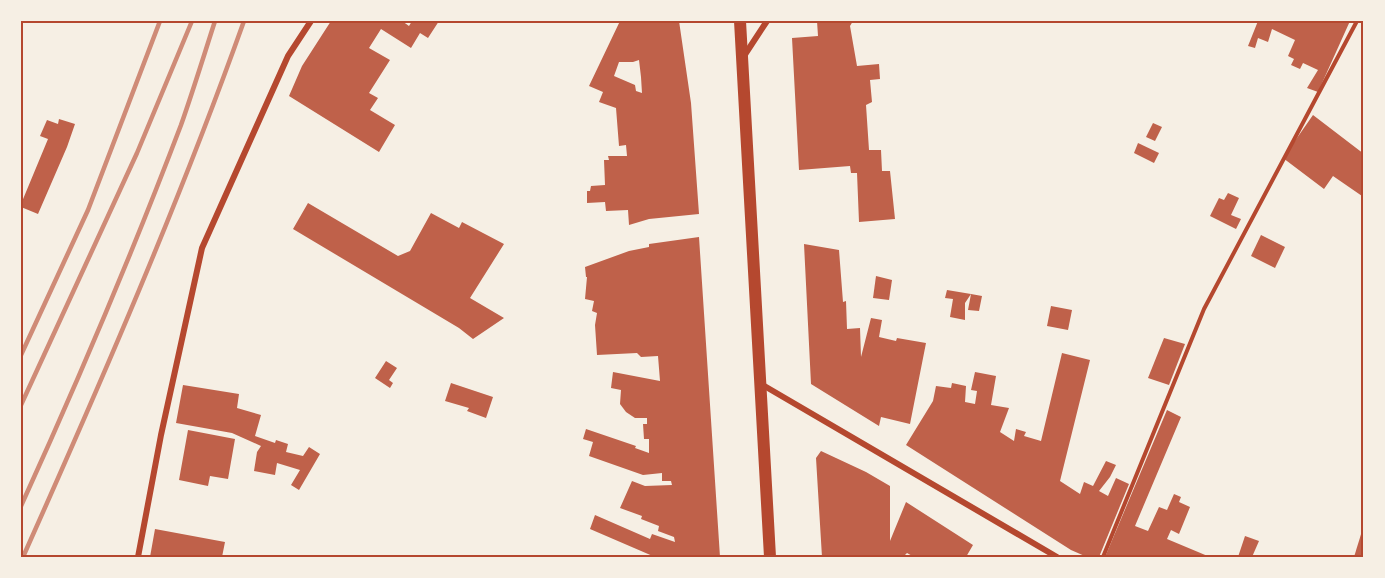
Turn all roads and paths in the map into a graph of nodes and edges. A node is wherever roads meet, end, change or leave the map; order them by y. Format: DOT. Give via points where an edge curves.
graph roads {
  1 [pos="311,21"];
  2 [pos="740,21"];
  3 [pos="767,21"];
  4 [pos="1357,21"];
  5 [pos="742,59"];
  6 [pos="762,384"];
  7 [pos="138,557"];
  8 [pos="770,557"];
  9 [pos="1057,557"];
  10 [pos="1103,557"];
  1 -- 7 [label="street" via="288,56 202,248"];
  2 -- 5 [label="main road"];
  3 -- 5 [label="street"];
  4 -- 10 [label="path" via="1204,309"];
  5 -- 6 [label="main road"];
  6 -- 8 [label="main road"];
  6 -- 9 [label="street"];
}
